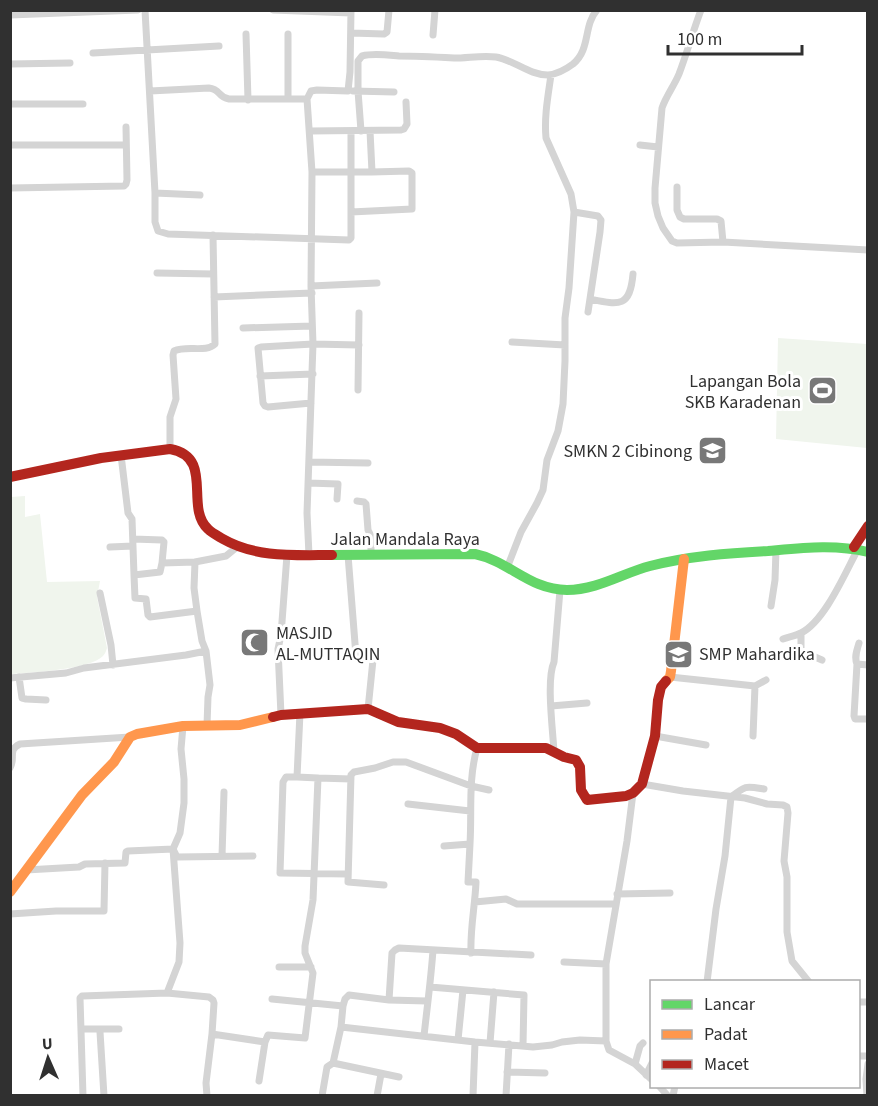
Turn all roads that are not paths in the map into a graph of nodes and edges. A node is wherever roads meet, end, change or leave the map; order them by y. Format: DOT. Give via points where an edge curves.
graph roads {
  1 [pos="138,10"];
  2 [pos="145,10"];
  3 [pos="273,10"];
  4 [pos="389,10"];
  5 [pos="435,10"];
  6 [pos="597,10"];
  7 [pos="701,10"];
  8 [pos="307,11"];
  9 [pos="351,12"];
  10 [pos="10,15"];
  11 [pos="351,33"];
  12 [pos="246,34"];
  13 [pos="288,34"];
  14 [pos="433,34"];
  15 [pos="219,46"];
  16 [pos="146,50"];
  17 [pos="93,53"];
  18 [pos="70,63"];
  19 [pos="10,64"];
  20 [pos="550,75"];
  21 [pos="150,91"];
  22 [pos="348,91"];
  23 [pos="358,91"];
  24 [pos="394,92"];
  25 [pos="288,99"];
  26 [pos="307,99"];
  27 [pos="248,100"];
  28 [pos="406,102"];
  29 [pos="10,104"];
  30 [pos="83,104"];
  31 [pos="126,127"];
  32 [pos="310,131"];
  33 [pos="351,131"];
  34 [pos="361,131"];
  35 [pos="370,131"];
  36 [pos="10,145"];
  37 [pos="126,145"];
  38 [pos="640,145"];
  39 [pos="658,147"];
  40 [pos="312,172"];
  41 [pos="351,172"];
  42 [pos="372,172"];
  43 [pos="677,187"];
  44 [pos="10,188"];
  45 [pos="155,193"];
  46 [pos="200,195"];
  47 [pos="351,212"];
  48 [pos="574,212"];
  49 [pos="213,235"];
  50 [pos="311,239"];
  51 [pos="723,243"];
  52 [pos="867,250"];
  53 [pos="157,273"];
  54 [pos="213,274"];
  55 [pos="633,274"];
  56 [pos="376,283"];
  57 [pos="312,289"];
  58 [pos="214,297"];
  59 [pos="590,299"];
  60 [pos="588,312"];
  61 [pos="359,313"];
  62 [pos="312,326"];
  63 [pos="243,328"];
  64 [pos="512,342"];
  65 [pos="313,344"];
  66 [pos="359,345"];
  67 [pos="565,345"];
  68 [pos="313,374"];
  69 [pos="260,376"];
  70 [pos="358,390"];
  71 [pos="311,403"];
  72 [pos="170,449"];
  73 [pos="121,455"];
  74 [pos="309,462"];
  75 [pos="368,463"];
  76 [pos="10,477"];
  77 [pos="308,483"];
  78 [pos="338,499"];
  79 [pos="357,501"];
  80 [pos="867,526"];
  81 [pos="133,542"];
  82 [pos="110,547"];
  83 [pos="237,547"];
  84 [pos="860,549"];
  85 [pos="776,550"];
  86 [pos="286,555"];
  87 [pos="309,555"];
  88 [pos="348,555"];
  89 [pos="371,555"];
  90 [pos="684,559"];
  91 [pos="195,562"];
  92 [pos="162,563"];
  93 [pos="507,567"];
  94 [pos="134,575"];
  95 [pos="560,590"];
  96 [pos="100,593"];
  97 [pos="771,606"];
  98 [pos="197,611"];
  99 [pos="801,633"];
  100 [pos="783,639"];
  101 [pos="859,643"];
  102 [pos="206,651"];
  103 [pos="822,660"];
  104 [pos="857,664"];
  105 [pos="113,665"];
  106 [pos="867,665"];
  107 [pos="19,677"];
  108 [pos="670,677"];
  109 [pos="10,678"];
  110 [pos="766,680"];
  111 [pos="755,686"];
  112 [pos="46,700"];
  113 [pos="587,703"];
  114 [pos="551,706"];
  115 [pos="368,710"];
  116 [pos="300,713"];
  117 [pos="281,715"];
  118 [pos="867,719"];
  119 [pos="207,725"];
  120 [pos="183,726"];
  121 [pos="655,736"];
  122 [pos="753,736"];
  123 [pos="130,738"];
  124 [pos="706,745"];
  125 [pos="477,748"];
  126 [pos="554,752"];
  127 [pos="10,768"];
  128 [pos="297,777"];
  129 [pos="318,778"];
  130 [pos="351,779"];
  131 [pos="642,784"];
  132 [pos="471,786"];
  133 [pos="489,789"];
  134 [pos="764,789"];
  135 [pos="224,792"];
  136 [pos="633,793"];
  137 [pos="730,797"];
  138 [pos="408,804"];
  139 [pos="470,811"];
  140 [pos="470,844"];
  141 [pos="444,846"];
  142 [pos="173,849"];
  143 [pos="222,856"];
  144 [pos="253,856"];
  145 [pos="105,863"];
  146 [pos="26,870"];
  147 [pos="315,874"];
  148 [pos="348,874"];
  149 [pos="384,885"];
  150 [pos="10,892"];
  151 [pos="670,893"];
  152 [pos="617,894"];
  153 [pos="475,902"];
  154 [pos="616,904"];
  155 [pos="10,914"];
  156 [pos="433,950"];
  157 [pos="471,953"];
  158 [pos="531,956"];
  159 [pos="564,962"];
  160 [pos="606,964"];
  161 [pos="279,967"];
  162 [pos="310,967"];
  163 [pos="707,980"];
  164 [pos="807,980"];
  165 [pos="430,987"];
  166 [pos="463,990"];
  167 [pos="494,992"];
  168 [pos="167,993"];
  169 [pos="272,999"];
  170 [pos="389,1000"];
  171 [pos="427,1001"];
  172 [pos="310,1003"];
  173 [pos="343,1006"];
  174 [pos="341,1027"];
  175 [pos="82,1029"];
  176 [pos="119,1029"];
  177 [pos="100,1032"];
  178 [pos="212,1034"];
  179 [pos="424,1036"];
  180 [pos="458,1040"];
  181 [pos="606,1041"];
  182 [pos="265,1042"];
  183 [pos="475,1042"];
  184 [pos="490,1043"];
  185 [pos="643,1043"];
  186 [pos="509,1044"];
  187 [pos="523,1046"];
  188 [pos="333,1064"];
  189 [pos="635,1064"];
  190 [pos="867,1064"];
  191 [pos="507,1072"];
  192 [pos="545,1073"];
  193 [pos="381,1074"];
  194 [pos="399,1077"];
  195 [pos="649,1077"];
  196 [pos="259,1081"];
  197 [pos="83,1095"];
  198 [pos="104,1095"];
  199 [pos="207,1095"];
  200 [pos="322,1095"];
  201 [pos="377,1095"];
  202 [pos="473,1095"];
  203 [pos="506,1095"];
  204 [pos="867,1095"];
  1 -- 10 [label="street"];
  2 -- 16 [label="street"];
  3 -- 8 [label="street"];
  4 -- 11 [label="street" via="384,34"];
  5 -- 14 [label="street"];
  6 -- 20 [label="street" via="580,57"];
  7 -- 39 [label="street" via="679,74 662,108"];
  8 -- 9 [label="street"];
  9 -- 11 [label="street"];
  11 -- 22 [label="street"];
  12 -- 27 [label="street"];
  13 -- 25 [label="street"];
  15 -- 16 [label="street"];
  16 -- 17 [label="street"];
  16 -- 21 [label="street"];
  18 -- 19 [label="street"];
  20 -- 23 [label="street" via="494,57 365,55 358,61"];
  20 -- 48 [label="street" via="546,138 571,194"];
  21 -- 27 [label="street" via="215,88 223,98"];
  21 -- 45 [label="street"];
  22 -- 23 [label="street"];
  22 -- 26 [label="street" via="317,90"];
  23 -- 24 [label="street"];
  23 -- 34 [label="street"];
  25 -- 26 [label="street"];
  25 -- 27 [label="street"];
  26 -- 32 [label="street"];
  28 -- 35 [label="street" via="404,129"];
  29 -- 30 [label="street"];
  31 -- 37 [label="street"];
  32 -- 33 [label="street"];
  32 -- 40 [label="street"];
  33 -- 34 [label="street"];
  33 -- 41 [label="street"];
  34 -- 35 [label="street"];
  35 -- 42 [label="street"];
  36 -- 37 [label="street"];
  37 -- 44 [label="street" via="124,186"];
  38 -- 39 [label="street"];
  39 -- 51 [label="street" via="655,203 672,241"];
  40 -- 41 [label="street"];
  40 -- 50 [label="street"];
  41 -- 42 [label="street"];
  41 -- 47 [label="street"];
  42 -- 47 [label="street" via="412,172 412,209"];
  43 -- 51 [label="street" via="680,217 721,221"];
  45 -- 46 [label="street"];
  45 -- 49 [label="street" via="158,231"];
  47 -- 50 [label="street" via="349,240"];
  48 -- 59 [label="street" via="601,220"];
  48 -- 67 [label="street"];
  49 -- 50 [label="street"];
  49 -- 54 [label="street"];
  50 -- 57 [label="street"];
  51 -- 52 [label="street"];
  53 -- 54 [label="street"];
  54 -- 58 [label="street"];
  55 -- 59 [label="street" via="631,291 619,303"];
  56 -- 57 [label="street"];
  57 -- 58 [label="street"];
  57 -- 62 [label="street"];
  58 -- 72 [label="street" via="215,344 174,351 176,399 170,417"];
  59 -- 60 [label="street"];
  61 -- 66 [label="street"];
  62 -- 63 [label="street"];
  62 -- 65 [label="street"];
  64 -- 67 [label="street"];
  65 -- 66 [label="street"];
  65 -- 68 [label="street"];
  65 -- 69 [label="street" via="258,348"];
  66 -- 70 [label="street"];
  67 -- 93 [label="street" via="561,418 547,460 543,490 520,532"];
  68 -- 69 [label="street"];
  68 -- 71 [label="street"];
  69 -- 71 [label="street" via="265,406"];
  71 -- 74 [label="street"];
  72 -- 73 [label="street"];
  72 -- 83 [label="street, Jalan Mandala Raya" via="191,459 196,471 200,519 208,531"];
  73 -- 76 [label="street"];
  73 -- 81 [label="street"];
  74 -- 75 [label="street"];
  74 -- 77 [label="street"];
  77 -- 78 [label="street" via="338,484"];
  77 -- 87 [label="street"];
  79 -- 89 [label="street" via="366,504"];
  80 -- 84 [label="street"];
  81 -- 82 [label="street"];
  81 -- 92 [label="street" via="162,540"];
  81 -- 94 [label="street"];
  83 -- 86 [label="street, Jalan Mandala Raya"];
  83 -- 91 [label="street" via="226,556"];
  84 -- 85 [label="street, Jalan Mandala Raya" via="832,546"];
  84 -- 99 [label="street" via="824,611"];
  85 -- 90 [label="street, Jalan Mandala Raya"];
  85 -- 97 [label="street"];
  86 -- 87 [label="street, Jalan Mandala Raya"];
  86 -- 117 [label="street" via="279,649"];
  87 -- 88 [label="street, Jalan Mandala Raya"];
  88 -- 89 [label="street, Jalan Mandala Raya"];
  88 -- 115 [label="street" via="356,657 373,660"];
  89 -- 93 [label="street, Jalan Mandala Raya" via="475,554"];
  90 -- 95 [label="street, Jalan Mandala Raya" via="641,569 600,585"];
  90 -- 108 [label="street"];
  91 -- 92 [label="street"];
  91 -- 98 [label="street"];
  92 -- 94 [label="street" via="160,572"];
  93 -- 95 [label="street, Jalan Mandala Raya" via="535,584"];
  94 -- 98 [label="street" via="135,598 146,599 150,617"];
  95 -- 114 [label="street"];
  96 -- 105 [label="street"];
  98 -- 102 [label="street"];
  99 -- 100 [label="street"];
  99 -- 103 [label="street" via="801,651"];
  101 -- 104 [label="street"];
  102 -- 105 [label="street"];
  102 -- 119 [label="street" via="210,685"];
  104 -- 106 [label="street"];
  104 -- 118 [label="street" via="854,716"];
  105 -- 107 [label="street"];
  107 -- 109 [label="street"];
  107 -- 112 [label="street" via="22,698"];
  108 -- 111 [label="street"];
  108 -- 121 [label="street" via="661,687"];
  110 -- 111 [label="street"];
  111 -- 122 [label="street"];
  113 -- 114 [label="street"];
  114 -- 126 [label="street"];
  115 -- 116 [label="street"];
  115 -- 125 [label="street" via="398,722 440,728"];
  116 -- 117 [label="street"];
  116 -- 128 [label="street"];
  117 -- 119 [label="street" via="240,725"];
  119 -- 120 [label="street"];
  120 -- 123 [label="street"];
  120 -- 142 [label="street" via="184,803 180,833"];
  121 -- 124 [label="street"];
  121 -- 131 [label="street"];
  123 -- 127 [label="street" via="20,744 13,750"];
  123 -- 146 [label="street"];
  125 -- 126 [label="street" via="546,748"];
  125 -- 132 [label="street"];
  126 -- 136 [label="street" via="576,760 581,790 587,800"];
  128 -- 129 [label="street"];
  128 -- 147 [label="street" via="286,777 283,782 280,873"];
  129 -- 130 [label="street"];
  129 -- 147 [label="street"];
  130 -- 132 [label="street" via="354,772 406,762"];
  130 -- 148 [label="street"];
  131 -- 136 [label="street"];
  131 -- 137 [label="street"];
  132 -- 133 [label="street"];
  132 -- 139 [label="street"];
  134 -- 137 [label="street" via="748,786"];
  135 -- 143 [label="street"];
  136 -- 152 [label="street"];
  137 -- 163 [label="street"];
  137 -- 164 [label="street" via="787,807 784,861 788,932 792,961"];
  138 -- 139 [label="street"];
  139 -- 140 [label="street"];
  140 -- 141 [label="street"];
  140 -- 153 [label="street" via="468,882 476,882"];
  142 -- 143 [label="street" via="177,857"];
  142 -- 145 [label="street" via="128,851 125,863"];
  142 -- 168 [label="street" via="180,943 179,962"];
  143 -- 144 [label="street"];
  145 -- 146 [label="street"];
  145 -- 155 [label="street" via="104,911"];
  146 -- 150 [label="street"];
  147 -- 148 [label="street"];
  147 -- 162 [label="street" via="305,946"];
  148 -- 149 [label="street" via="348,882"];
  151 -- 152 [label="street"];
  152 -- 154 [label="street"];
  153 -- 154 [label="street" via="507,899 517,904"];
  153 -- 157 [label="street"];
  154 -- 160 [label="street"];
  156 -- 157 [label="street"];
  156 -- 165 [label="street"];
  156 -- 170 [label="street" via="394,950"];
  157 -- 158 [label="street"];
  159 -- 160 [label="street"];
  160 -- 181 [label="street"];
  161 -- 162 [label="street"];
  162 -- 172 [label="street"];
  165 -- 166 [label="street"];
  165 -- 171 [label="street"];
  166 -- 167 [label="street"];
  166 -- 180 [label="street"];
  167 -- 184 [label="street"];
  167 -- 187 [label="street" via="524,994"];
  168 -- 175 [label="street" via="82,996"];
  168 -- 178 [label="street" via="212,998"];
  169 -- 172 [label="street"];
  170 -- 171 [label="street"];
  170 -- 173 [label="street" via="349,996"];
  171 -- 179 [label="street"];
  172 -- 173 [label="street"];
  172 -- 182 [label="street" via="305,1038 268,1035"];
  173 -- 174 [label="street"];
  174 -- 179 [label="street"];
  174 -- 188 [label="street"];
  175 -- 176 [label="street"];
  175 -- 197 [label="street"];
  177 -- 198 [label="street"];
  178 -- 182 [label="street"];
  178 -- 199 [label="street"];
  179 -- 180 [label="street"];
  180 -- 183 [label="street"];
  181 -- 187 [label="street"];
  181 -- 189 [label="street" via="609,1050"];
  182 -- 196 [label="street"];
  183 -- 184 [label="street"];
  183 -- 202 [label="street"];
  184 -- 186 [label="street"];
  185 -- 189 [label="street"];
  186 -- 187 [label="street"];
  186 -- 191 [label="street"];
  188 -- 193 [label="street"];
  188 -- 200 [label="street" via="327,1067"];
  189 -- 195 [label="street"];
  190 -- 204 [label="street"];
  191 -- 192 [label="street"];
  191 -- 203 [label="street"];
  193 -- 194 [label="street"];
  193 -- 201 [label="street"];
}
